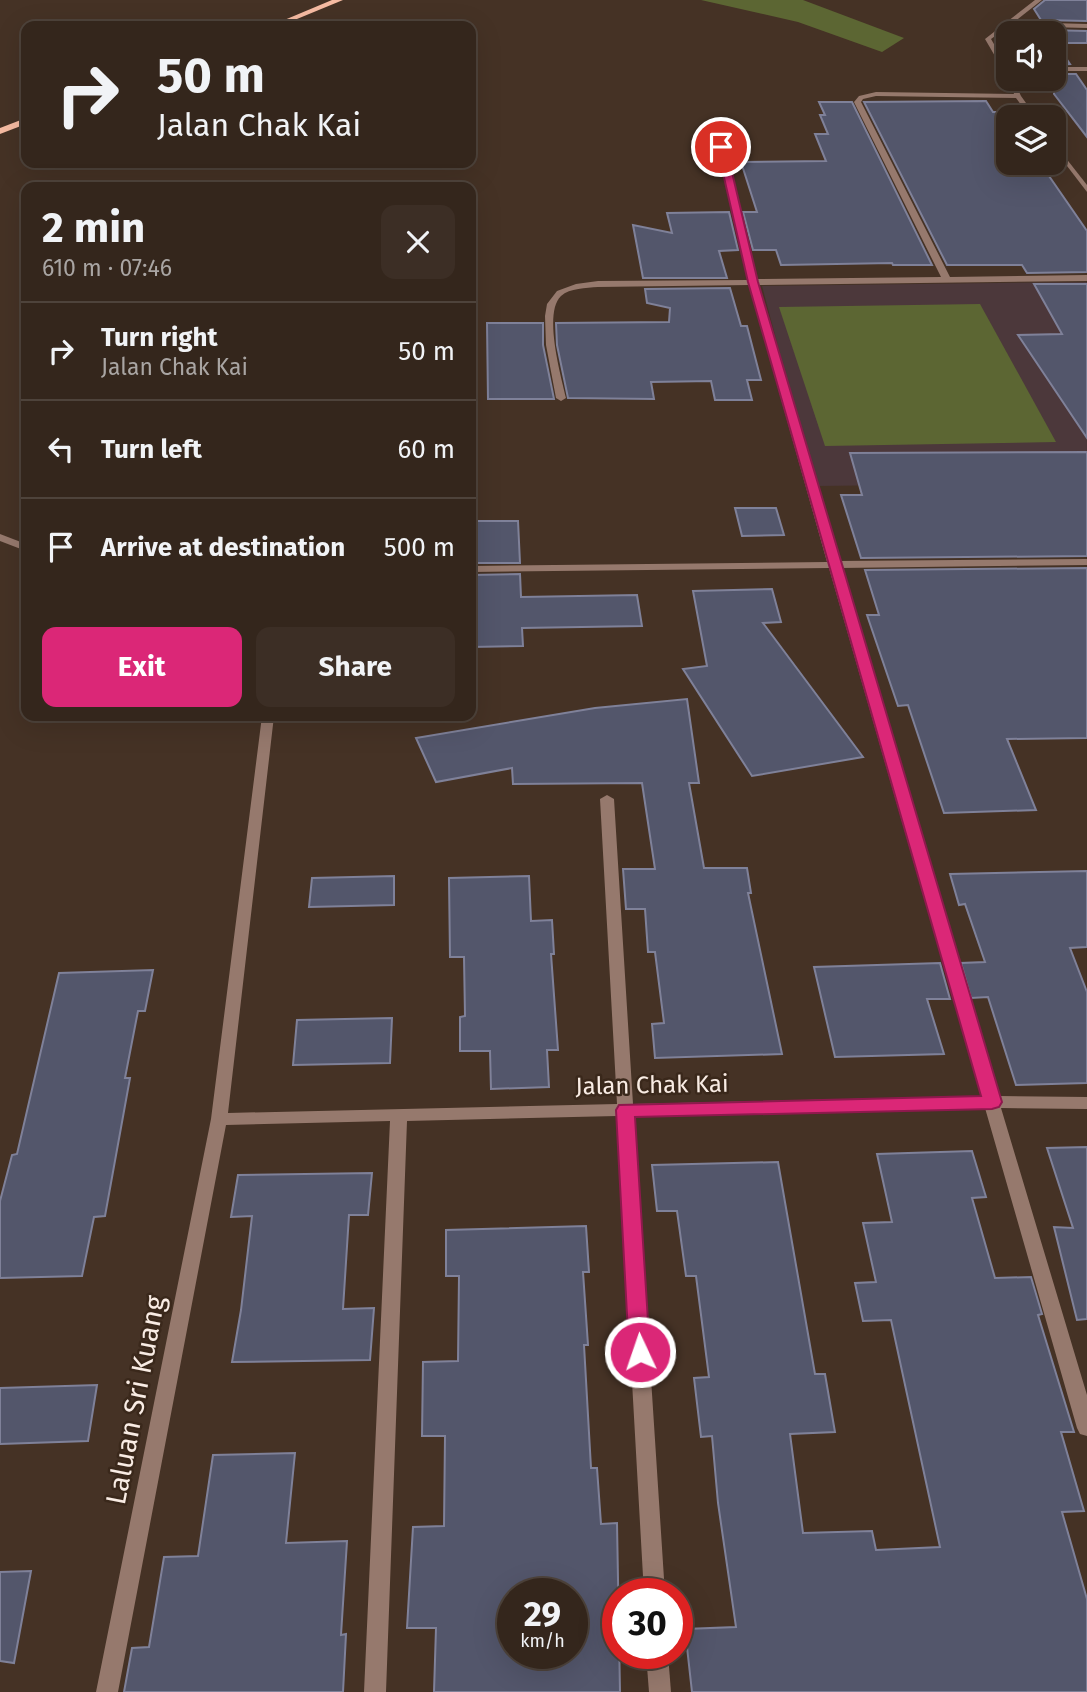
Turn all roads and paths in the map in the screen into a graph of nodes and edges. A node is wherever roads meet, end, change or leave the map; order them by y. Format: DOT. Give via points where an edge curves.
graph roads {
  1 [pos="339,0"];
  2 [pos="1040,0"];
  3 [pos="286,21"];
  4 [pos="1012,21"];
  5 [pos="1066,25"];
  6 [pos="1087,26"];
  7 [pos="996,33"];
  8 [pos="996,53"];
  9 [pos="1066,69"];
  10 [pos="1087,69"];
  11 [pos="1016,91"];
  12 [pos="1018,96"];
  13 [pos="1024,105"];
  14 [pos="21,125"];
  15 [pos="0,133"];
  16 [pos="721,147"];
  17 [pos="1066,161"];
  18 [pos="1087,190"];
  19 [pos="1087,278"];
  20 [pos="947,280"];
  21 [pos="753,282"];
  22 [pos="561,398"];
  23 [pos="0,537"];
  24 [pos="21,546"];
  25 [pos="1086,563"];
  26 [pos="834,566"];
  27 [pos="476,569"];
  28 [pos="267,721"];
  29 [pos="607,799"];
  30 [pos="992,1102"];
  31 [pos="1087,1103"];
  32 [pos="625,1110"];
  33 [pos="399,1115"];
  34 [pos="219,1119"];
  35 [pos="1087,1428"];
  36 [pos="653,1578"];
  37 [pos="658,1669"];
  38 [pos="107,1692"];
  39 [pos="375,1692"];
  40 [pos="660,1692"];
  1 -- 3 [label="main road"];
  2 -- 4 [label="street"];
  5 -- 6 [label="street"];
  7 -- 8 [label="street" via="988,39"];
  9 -- 10 [label="street"];
  11 -- 12 [label="street"];
  12 -- 13 [label="street"];
  12 -- 20 [label="street" via="876,94 856,102"];
  14 -- 15 [label="main road"];
  16 -- 21 [label="street"];
  17 -- 18 [label="street"];
  19 -- 20 [label="street"];
  20 -- 21 [label="street"];
  21 -- 22 [label="street" via="598,284 574,287 556,296 548,313"];
  21 -- 26 [label="street"];
  23 -- 24 [label="street"];
  25 -- 26 [label="street"];
  26 -- 27 [label="street"];
  26 -- 30 [label="street"];
  28 -- 34 [label="street, Laluan Sri Kuang"];
  29 -- 32 [label="street"];
  30 -- 31 [label="street, Jalan Chak Kai"];
  30 -- 32 [label="street, Jalan Chak Kai"];
  30 -- 35 [label="street"];
  32 -- 33 [label="street, Jalan Chak Kai"];
  32 -- 36 [label="street"];
  33 -- 34 [label="street, Jalan Chak Kai"];
  33 -- 39 [label="street"];
  34 -- 38 [label="street, Laluan Sri Kuang"];
  37 -- 40 [label="street"];
}
